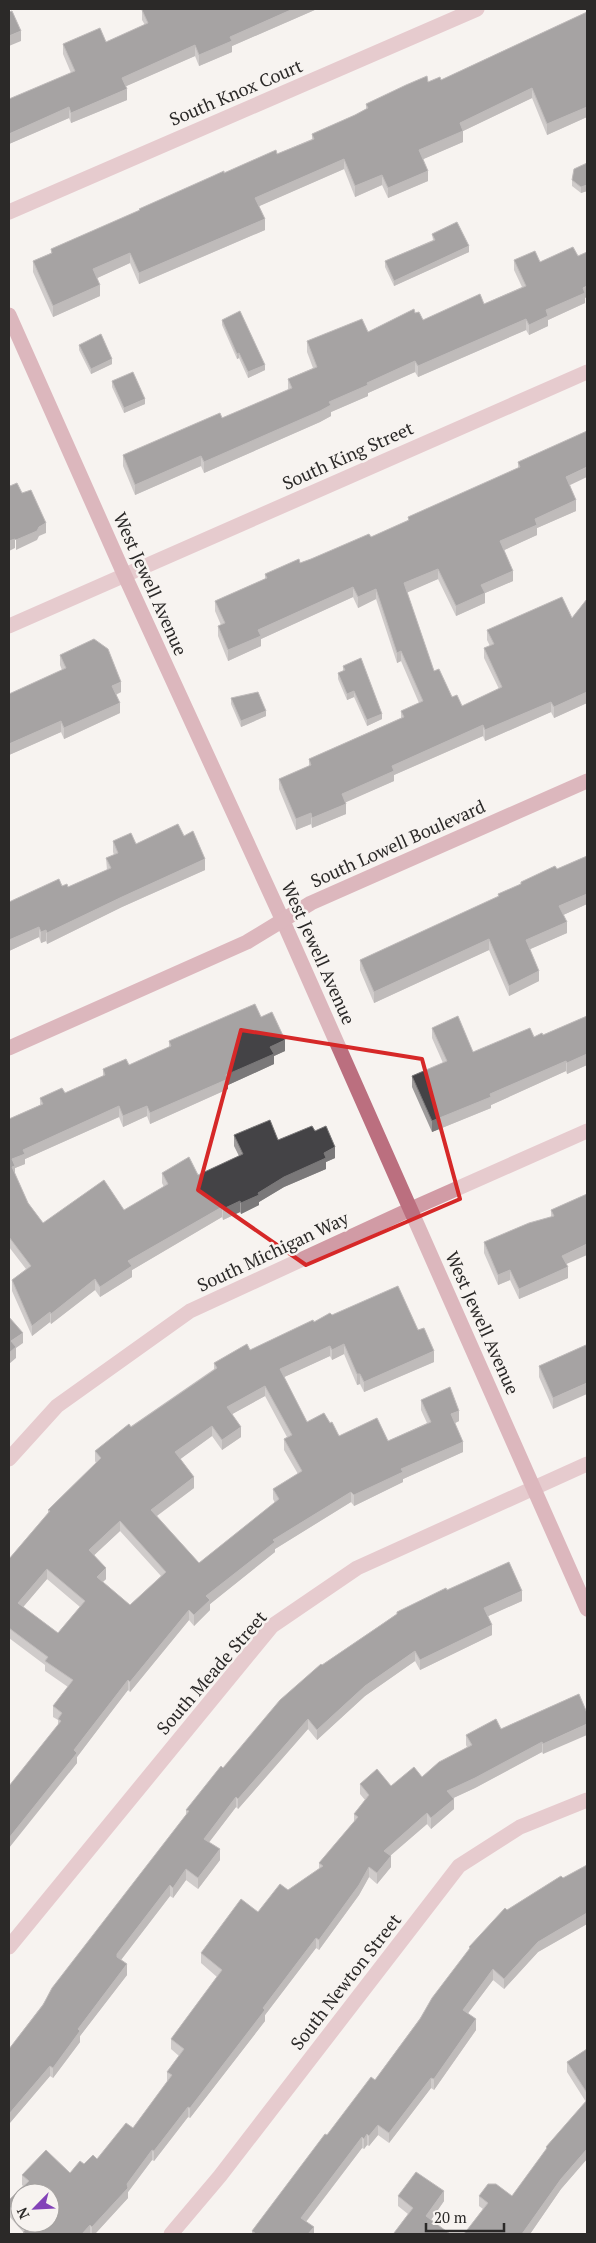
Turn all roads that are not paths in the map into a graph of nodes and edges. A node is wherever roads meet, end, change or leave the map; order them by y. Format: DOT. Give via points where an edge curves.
graph roads {
  1 [pos="478,9"];
  2 [pos="9,212"];
  3 [pos="9,314"];
  4 [pos="587,372"];
  5 [pos="124,574"];
  6 [pos="9,626"];
  7 [pos="587,781"];
  8 [pos="283,921"];
  9 [pos="9,1048"];
  10 [pos="587,1131"];
  11 [pos="412,1208"];
  12 [pos="9,1459"];
  13 [pos="587,1464"];
  14 [pos="533,1489"];
  15 [pos="587,1609"];
  16 [pos="587,1800"];
  17 [pos="9,1947"];
  18 [pos="171,2234"];
  1 -- 2 [label="street, South Knox Court"];
  3 -- 5 [label="main road, West Jewell Avenue"];
  4 -- 5 [label="street, South King Street"];
  5 -- 6 [label="street, South King Street"];
  5 -- 8 [label="main road, West Jewell Avenue"];
  7 -- 8 [label="main road, South Lowell Boulevard" via="312,903"];
  8 -- 9 [label="main road, South Lowell Boulevard" via="247,942"];
  8 -- 11 [label="main road, West Jewell Avenue"];
  10 -- 11 [label="street, South Michigan Way"];
  11 -- 12 [label="street, South Michigan Way" via="190,1311 58,1406"];
  11 -- 14 [label="main road, West Jewell Avenue"];
  13 -- 14 [label="street, South Meade Street"];
  14 -- 15 [label="main road, West Jewell Avenue"];
  14 -- 17 [label="street, South Meade Street" via="357,1568 272,1626"];
  16 -- 18 [label="street, South Newton Street" via="520,1827 459,1866 220,2176"];
}
